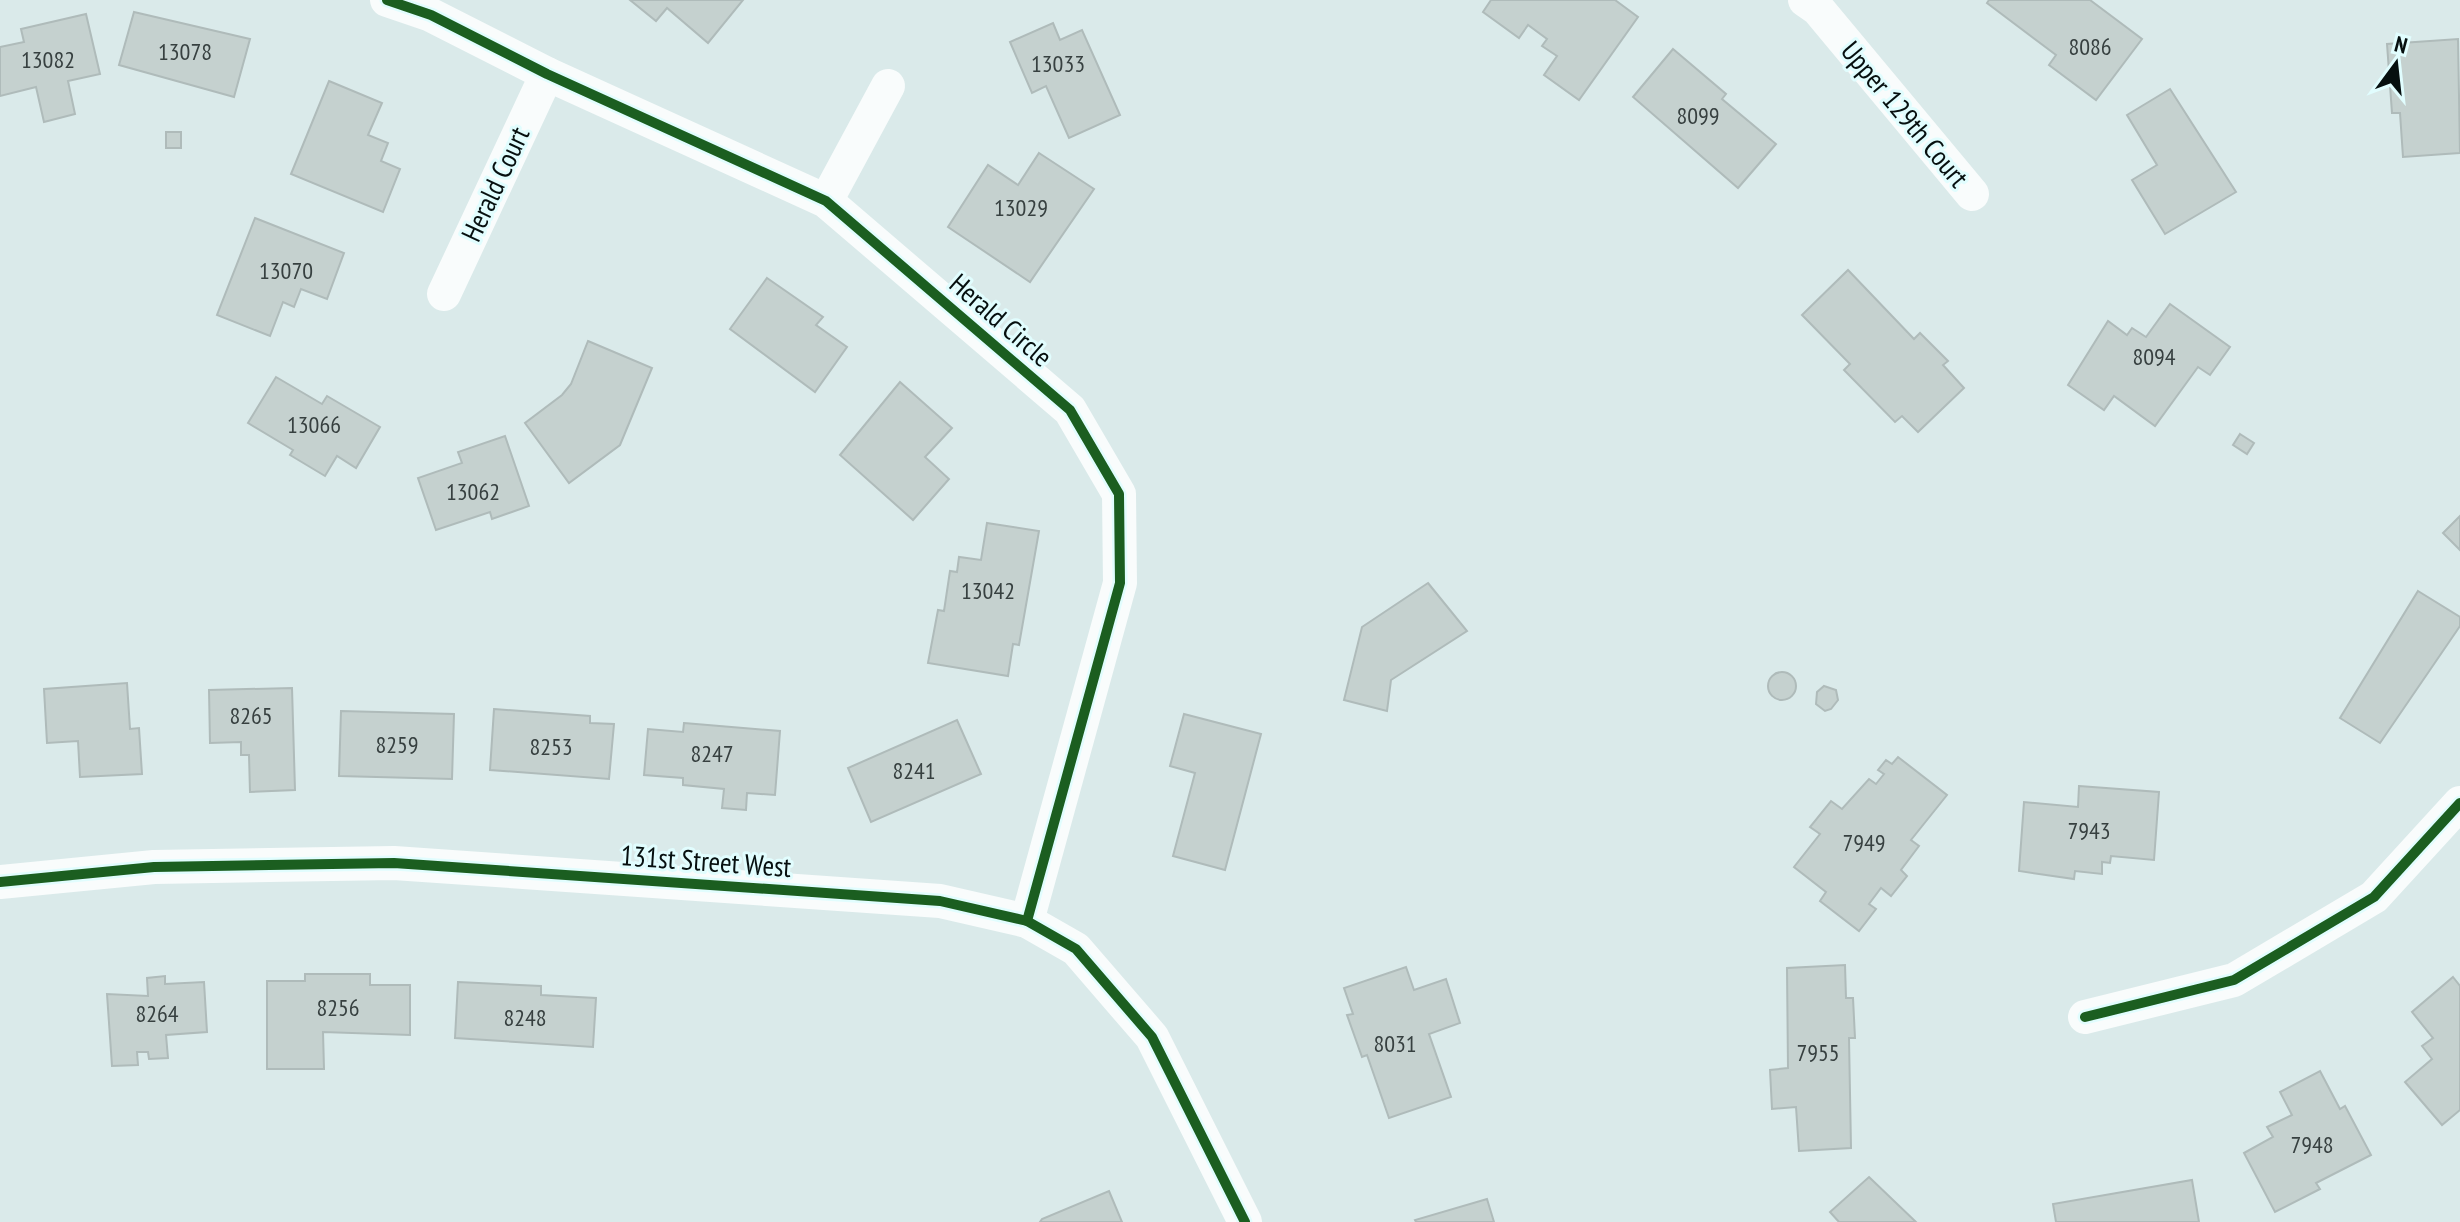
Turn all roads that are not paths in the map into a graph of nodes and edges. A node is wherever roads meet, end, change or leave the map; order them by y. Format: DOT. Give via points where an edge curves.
graph roads {
  1 [pos="387,0"];
  2 [pos="1805,0"];
  3 [pos="434,8"];
  4 [pos="547,74"];
  5 [pos="888,86"];
  6 [pos="1972,194"];
  7 [pos="826,201"];
  8 [pos="444,294"];
  9 [pos="2460,803"];
  10 [pos="0,882"];
  11 [pos="1027,921"];
  12 [pos="2085,1017"];
  13 [pos="1245,1222"];
  1 -- 3 [label="street, Herald Circle"];
  2 -- 6 [label="street, Upper 129th Court"];
  3 -- 4 [label="street, Herald Circle"];
  4 -- 7 [label="street, Herald Circle"];
  4 -- 8 [label="street, Herald Court"];
  5 -- 7 [label="street"];
  7 -- 11 [label="street, Herald Circle" via="1070,410 1119,494 1120,583"];
  9 -- 12 [label="street" via="2374,897 2234,980"];
  10 -- 11 [label="street, 131st Street West" via="154,867 394,863 940,901"];
  11 -- 13 [label="street, 131st Street West" via="1076,949 1152,1037"];
}
